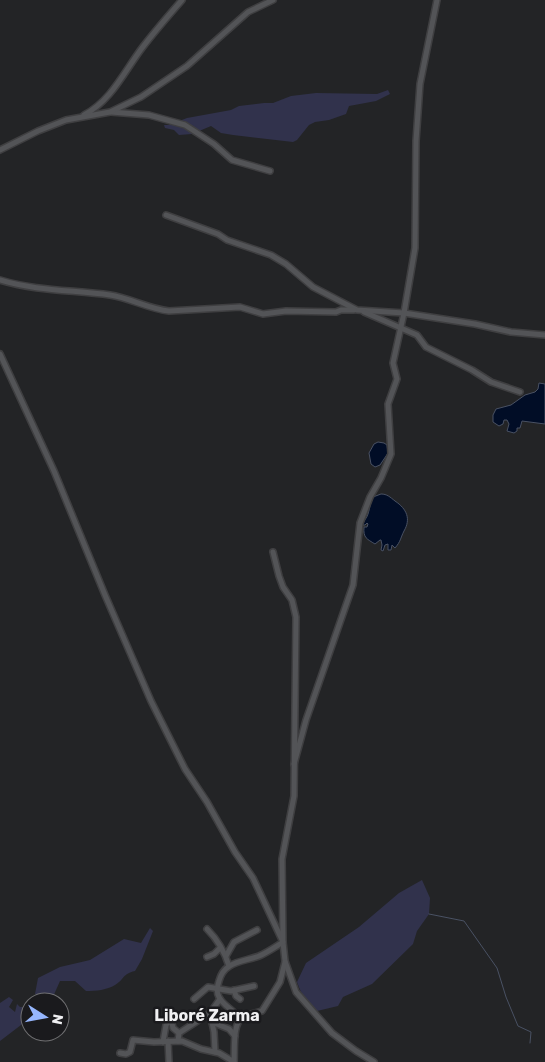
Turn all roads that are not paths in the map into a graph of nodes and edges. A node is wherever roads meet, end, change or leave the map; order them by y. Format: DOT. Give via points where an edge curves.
graph roads {
  1 [pos="182,0"];
  2 [pos="273,0"];
  3 [pos="437,0"];
  4 [pos="110,112"];
  5 [pos="81,117"];
  6 [pos="0,150"];
  7 [pos="270,171"];
  8 [pos="166,215"];
  9 [pos="0,280"];
  10 [pos="341,310"];
  11 [pos="357,310"];
  12 [pos="364,311"];
  13 [pos="404,313"];
  14 [pos="339,318"];
  15 [pos="401,328"];
  16 [pos="545,335"];
  17 [pos="0,354"];
  18 [pos="520,392"];
  19 [pos="273,552"];
  20 [pos="294,764"];
  21 [pos="207,929"];
  22 [pos="257,930"];
  23 [pos="283,942"];
  24 [pos="220,948"];
  25 [pos="226,956"];
  26 [pos="206,957"];
  27 [pos="285,961"];
  28 [pos="229,966"];
  29 [pos="254,986"];
  30 [pos="217,988"];
  31 [pos="234,990"];
  32 [pos="194,998"];
  33 [pos="220,999"];
  34 [pos="240,999"];
  35 [pos="210,1013"];
  36 [pos="240,1020"];
  37 [pos="212,1022"];
  38 [pos="179,1033"];
  39 [pos="235,1036"];
  40 [pos="178,1041"];
  41 [pos="165,1042"];
  42 [pos="215,1052"];
  43 [pos="120,1054"];
  44 [pos="169,1062"];
  45 [pos="234,1062"];
  46 [pos="374,1062"];
  1 -- 5 [label="street" via="100,105"];
  2 -- 4 [label="street" via="248,12 170,79"];
  3 -- 13 [label="street" via="420,84 414,248"];
  4 -- 5 [label="street"];
  4 -- 7 [label="street" via="149,115 185,125 232,160"];
  5 -- 6 [label="street" via="38,131"];
  8 -- 11 [label="street" via="271,255 313,287"];
  9 -- 10 [label="street" via="27,287 111,295 169,311 240,307 263,314"];
  10 -- 11 [label="street"];
  10 -- 14 [label="street"];
  11 -- 12 [label="street"];
  12 -- 13 [label="street"];
  12 -- 15 [label="street"];
  13 -- 15 [label="street"];
  13 -- 16 [label="street"];
  15 -- 18 [label="street" via="417,335 426,346 491,382"];
  15 -- 20 [label="street" via="393,363 397,379 388,404 391,454 360,523 353,585"];
  17 -- 23 [label="street" via="54,470 151,700 186,769 253,878"];
  19 -- 20 [label="street" via="296,617"];
  20 -- 23 [label="street" via="293,807 282,859"];
  21 -- 24 [label="street"];
  22 -- 25 [label="street" via="234,942"];
  23 -- 27 [label="street"];
  23 -- 28 [label="street" via="261,955"];
  24 -- 25 [label="street"];
  24 -- 26 [label="street"];
  25 -- 28 [label="street"];
  27 -- 36 [label="street" via="280,982 262,1011"];
  27 -- 46 [label="street" via="296,992 308,1007 332,1033"];
  28 -- 30 [label="street" via="221,974"];
  29 -- 31 [label="street"];
  30 -- 31 [label="street"];
  30 -- 32 [label="street" via="208,987"];
  30 -- 33 [label="street"];
  31 -- 34 [label="street"];
  33 -- 35 [label="street"];
  33 -- 36 [label="street"];
  35 -- 37 [label="street"];
  35 -- 38 [label="street"];
  36 -- 39 [label="street"];
  37 -- 39 [label="street" via="232,1031"];
  37 -- 42 [label="street"];
  38 -- 40 [label="street"];
  38 -- 41 [label="street" via="171,1019 166,1025"];
  39 -- 45 [label="street"];
  40 -- 41 [label="street"];
  40 -- 42 [label="street"];
  41 -- 43 [label="street" via="133,1040 129,1053"];
  41 -- 44 [label="street"];
  42 -- 45 [label="street"];
}
